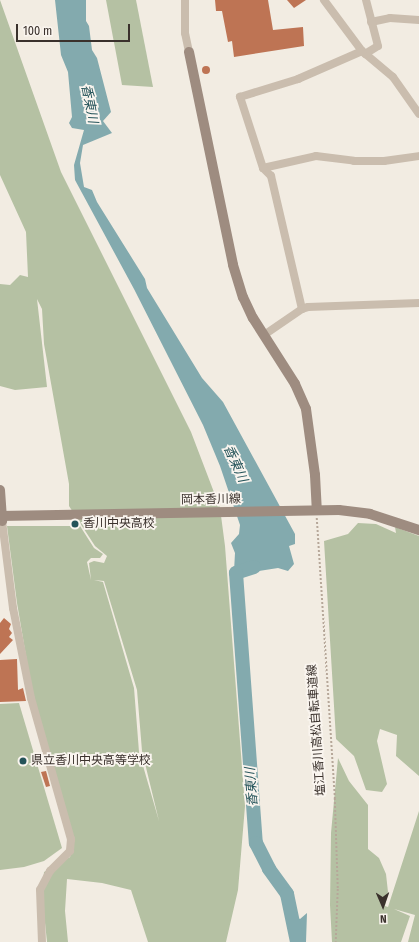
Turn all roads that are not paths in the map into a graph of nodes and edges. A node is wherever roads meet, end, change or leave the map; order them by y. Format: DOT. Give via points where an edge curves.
graph roads {
  1 [pos="185,0"];
  2 [pos="324,0"];
  3 [pos="366,0"];
  4 [pos="419,20"];
  5 [pos="371,22"];
  6 [pos="189,52"];
  7 [pos="363,52"];
  8 [pos="419,114"];
  9 [pos="419,156"];
  10 [pos="263,168"];
  11 [pos="419,303"];
  12 [pos="302,309"];
  13 [pos="264,335"];
  14 [pos="0,490"];
  15 [pos="0,494"];
  16 [pos="317,513"];
  17 [pos="1,518"];
  18 [pos="419,530"];
  19 [pos="42,942"];
  1 -- 6 [label="street" via="185,33"];
  2 -- 7 [label="street"];
  3 -- 5 [label="street"];
  4 -- 5 [label="street" via="390,18"];
  5 -- 7 [label="street" via="378,46"];
  6 -- 13 [label="street" via="233,265 243,297"];
  7 -- 8 [label="street" via="393,76"];
  7 -- 10 [label="street" via="298,79 240,97"];
  9 -- 10 [label="street" via="384,161 354,161 316,156"];
  10 -- 12 [label="street" via="271,176"];
  11 -- 12 [label="street"];
  12 -- 13 [label="street"];
  13 -- 16 [label="street" via="296,384 306,409"];
  14 -- 15 [label="street"];
  15 -- 17 [label="street"];
  16 -- 17 [label="street, 岡本香川線" via="303,511"];
  16 -- 18 [label="street, 岡本香川線" via="370,514"];
  17 -- 19 [label="street" via="12,608 31,698 71,839 70,851 50,871 40,890"];
}
